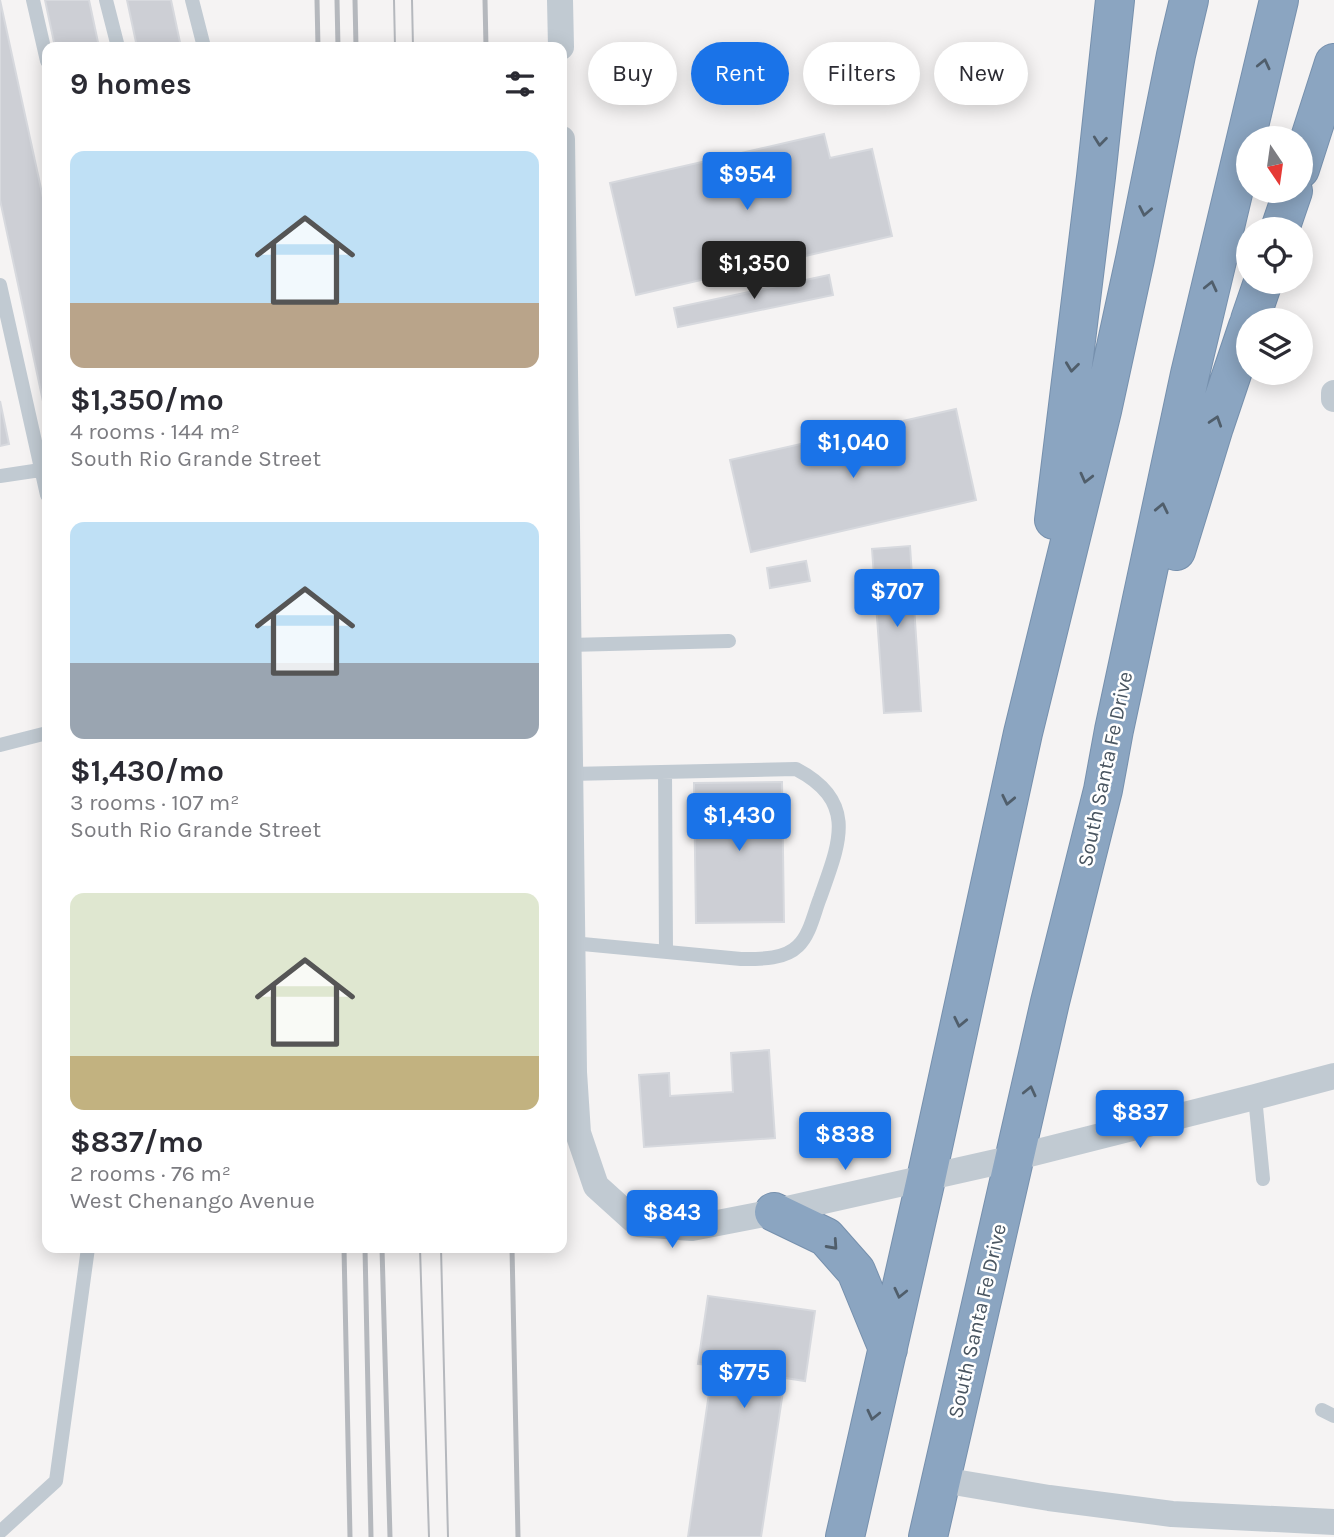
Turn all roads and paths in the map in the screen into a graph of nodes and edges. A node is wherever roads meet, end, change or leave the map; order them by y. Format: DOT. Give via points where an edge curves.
graph roads {
  1 [pos="33,0"];
  2 [pos="106,0"];
  3 [pos="192,0"];
  4 [pos="560,0"];
  5 [pos="1115,0"];
  6 [pos="1189,0"];
  7 [pos="1279,0"];
  8 [pos="43,42"];
  9 [pos="117,42"];
  10 [pos="203,42"];
  11 [pos="561,42"];
  12 [pos="1334,63"];
  13 [pos="1313,128"];
  14 [pos="0,285"];
  15 [pos="1236,363"];
  16 [pos="1334,393"];
  17 [pos="1334,400"];
  18 [pos="42,461"];
  19 [pos="42,469"];
  20 [pos="0,477"];
  21 [pos="567,500"];
  22 [pos="729,641"];
  23 [pos="569,645"];
  24 [pos="1023,733"];
  25 [pos="42,734"];
  26 [pos="0,745"];
  27 [pos="665,772"];
  28 [pos="570,774"];
  29 [pos="1102,790"];
  30 [pos="572,943"];
  31 [pos="666,952"];
  32 [pos="1334,1076"];
  33 [pos="1255,1097"];
  34 [pos="1014,1158"];
  35 [pos="926,1179"];
  36 [pos="1263,1179"];
  37 [pos="774,1212"];
  38 [pos="87,1253"];
  39 [pos="888,1349"];
  40 [pos="942,1480"];
  41 [pos="1334,1522"];
  42 [pos="0,1532"];
  43 [pos="845,1537"];
  44 [pos="928,1537"];
  1 -- 8 [label="lane"];
  2 -- 9 [label="lane"];
  3 -- 10 [label="lane"];
  4 -- 11 [label="street"];
  5 -- 24 [label="highway, one-way" via="1058,486"];
  6 -- 24 [label="highway, one-way" via="1102,411"];
  29 -- 7 [label="highway, South Santa Fe Drive, one-way" via="1190,374"];
  12 -- 13 [label="highway"];
  14 -- 18 [label="lane"];
  29 -- 15 [label="highway, one-way" via="1125,739 1182,529"];
  16 -- 17 [label="street"];
  19 -- 20 [label="lane"];
  21 -- 23 [label="street"];
  22 -- 23 [label="lane"];
  23 -- 28 [label="street"];
  24 -- 35 [label="highway, one-way"];
  25 -- 26 [label="lane"];
  27 -- 28 [label="lane"];
  27 -- 31 [label="lane"];
  27 -- 31 [label="lane" via="796,769 826,792 836,808 839,829 808,932 798,947 765,959"];
  28 -- 30 [label="street"];
  34 -- 29 [label="highway, South Santa Fe Drive, one-way"];
  30 -- 31 [label="lane"];
  30 -- 37 [label="street" via="578,1133 596,1186 638,1224 692,1228"];
  32 -- 33 [label="street"];
  33 -- 34 [label="street"];
  33 -- 36 [label="lane"];
  34 -- 35 [label="street"];
  34 -- 40 [label="highway, South Santa Fe Drive"];
  35 -- 37 [label="street"];
  35 -- 39 [label="highway, one-way"];
  37 -- 39 [label="highway, one-way" via="826,1237 856,1271"];
  38 -- 42 [label="lane" via="56,1481"];
  39 -- 43 [label="highway, one-way"];
  40 -- 41 [label="street" via="1172,1514"];
  40 -- 44 [label="highway, South Santa Fe Drive"];
}
